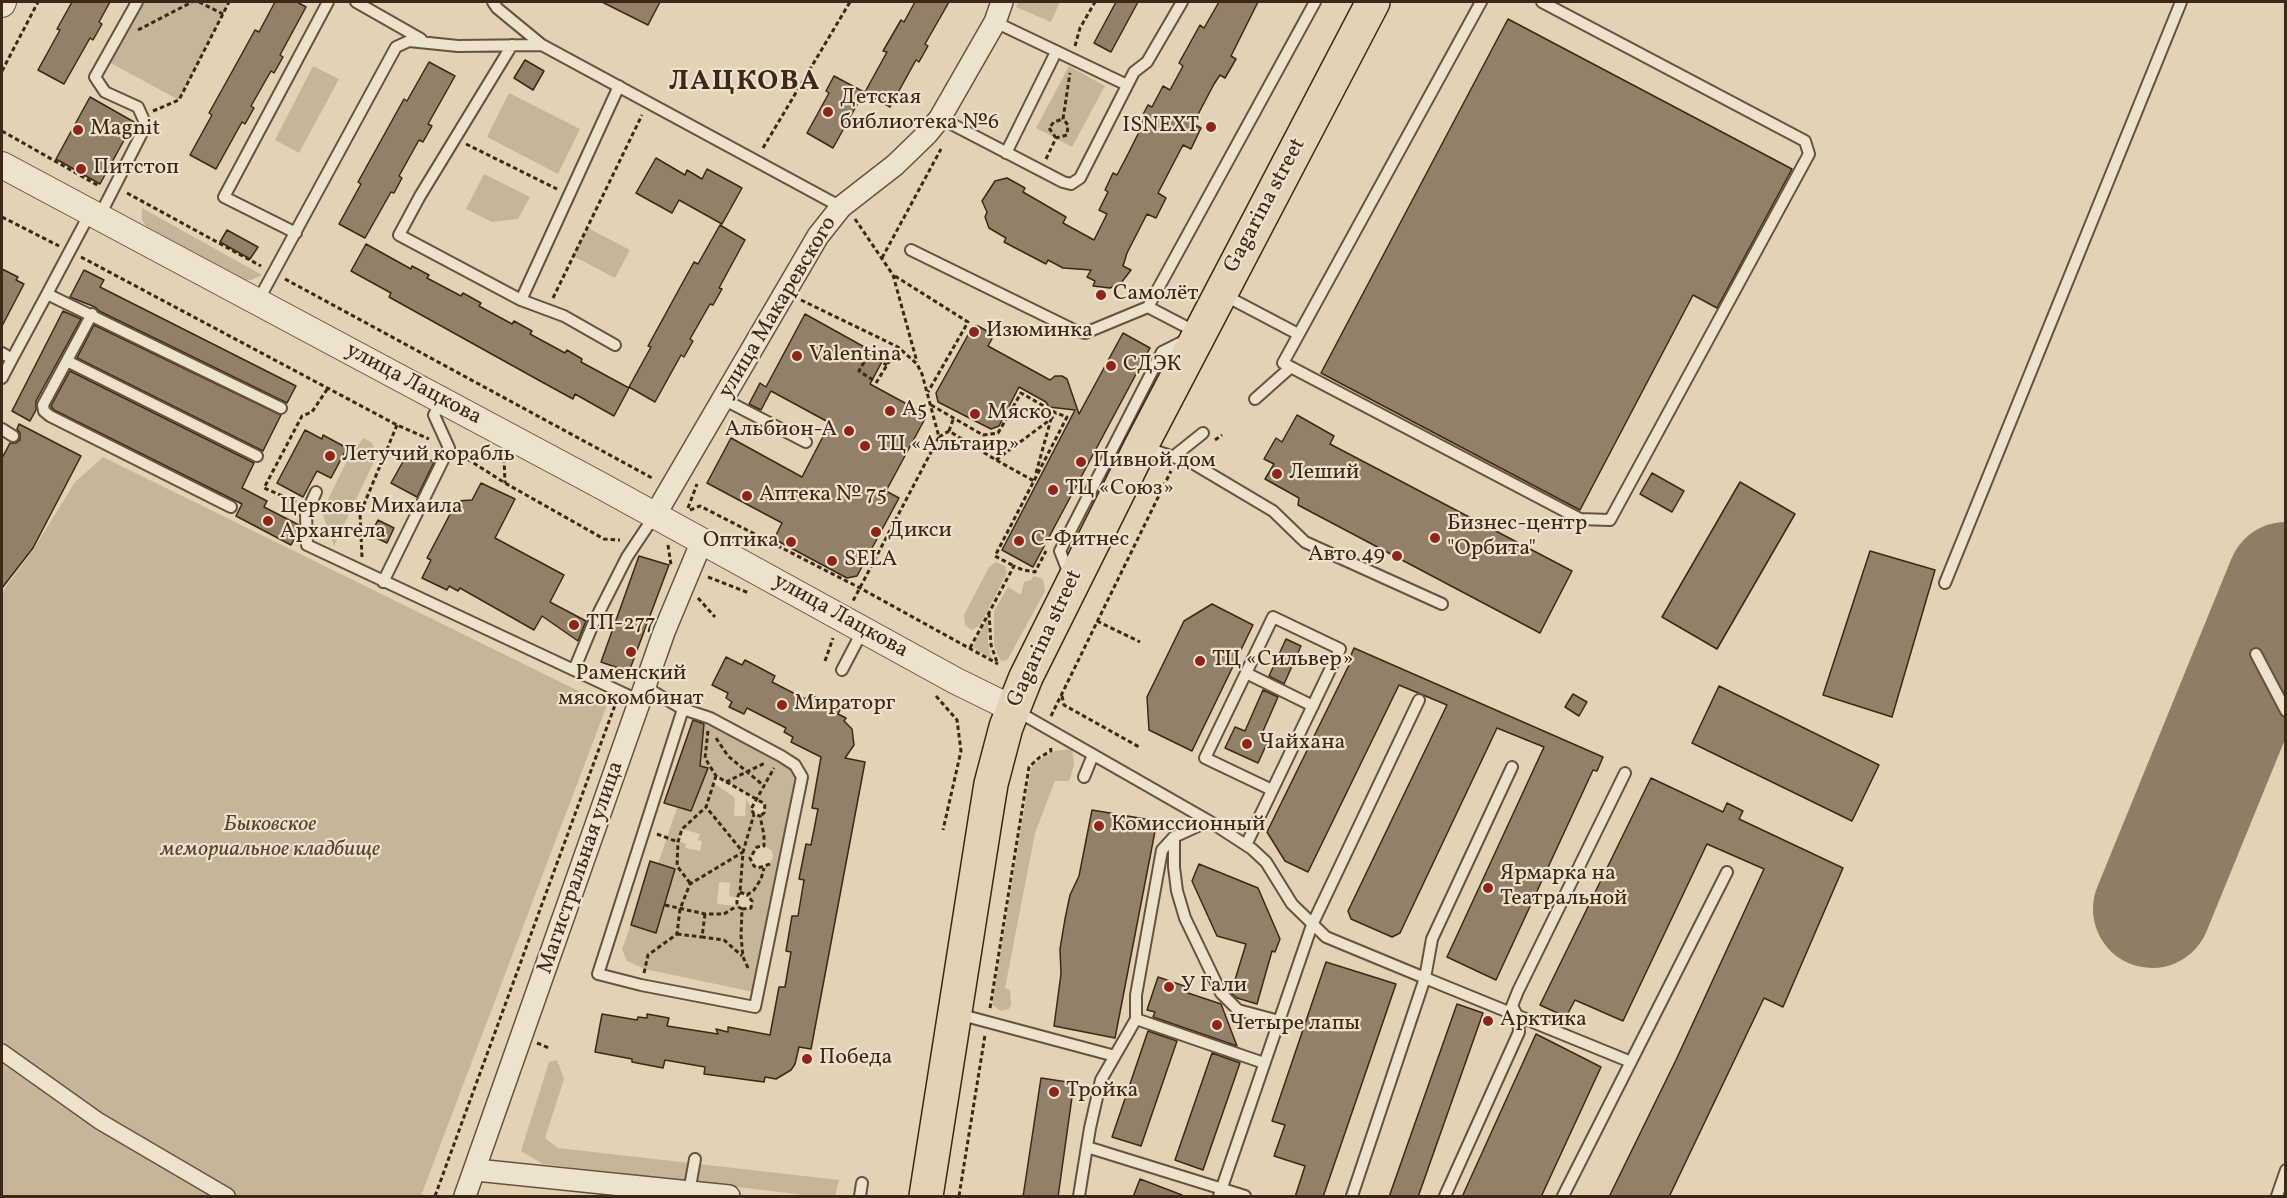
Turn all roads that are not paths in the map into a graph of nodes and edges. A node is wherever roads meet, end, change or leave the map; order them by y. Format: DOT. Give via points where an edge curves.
graph roads {
  1 [pos="137,2"];
  2 [pos="328,2"];
  3 [pos="356,2"];
  4 [pos="493,2"];
  5 [pos="1002,2"];
  6 [pos="1182,2"];
  7 [pos="1315,2"];
  8 [pos="1373,2"];
  9 [pos="1482,2"];
  10 [pos="1542,2"];
  11 [pos="2181,2"];
  12 [pos="995,22"];
  13 [pos="424,41"];
  14 [pos="512,45"];
  15 [pos="542,45"];
  16 [pos="1056,52"];
  17 [pos="619,86"];
  18 [pos="1127,86"];
  19 [pos="940,118"];
  20 [pos="1006,153"];
  21 [pos="2,165"];
  22 [pos="846,211"];
  23 [pos="94,215"];
  24 [pos="296,233"];
  25 [pos="911,250"];
  26 [pos="1221,293"];
  27 [pos="46,294"];
  28 [pos="521,300"];
  29 [pos="257,303"];
  30 [pos="1148,307"];
  31 [pos="92,314"];
  32 [pos="1199,334"];
  33 [pos="1298,334"];
  34 [pos="615,345"];
  35 [pos="2,353"];
  36 [pos="12,359"];
  37 [pos="67,361"];
  38 [pos="1291,367"];
  39 [pos="2,378"];
  40 [pos="723,399"];
  41 [pos="1255,399"];
  42 [pos="442,400"];
  43 [pos="281,408"];
  44 [pos="2,429"];
  45 [pos="1203,433"];
  46 [pos="13,436"];
  47 [pos="806,442"];
  48 [pos="1141,446"];
  49 [pos="257,456"];
  50 [pos="1178,459"];
  51 [pos="316,492"];
  52 [pos="231,507"];
  53 [pos="649,524"];
  54 [pos="702,541"];
  55 [pos="383,582"];
  56 [pos="1072,583"];
  57 [pos="1945,583"];
  58 [pos="1442,604"];
  59 [pos="863,630"];
  60 [pos="2256,654"];
  61 [pos="574,670"];
  62 [pos="842,670"];
  63 [pos="1246,673"];
  64 [pos="642,694"];
  65 [pos="1419,700"];
  66 [pos="1313,705"];
  67 [pos="683,709"];
  68 [pos="1013,709"];
  69 [pos="2286,711"];
  70 [pos="1093,755"];
  71 [pos="1512,767"];
  72 [pos="1625,773"];
  73 [pos="1084,777"];
  74 [pos="1272,790"];
  75 [pos="1209,821"];
  76 [pos="1174,837"];
  77 [pos="1246,845"];
  78 [pos="1727,872"];
  79 [pos="1312,925"];
  80 [pos="1425,978"];
  81 [pos="955,1014"];
  82 [pos="1518,1017"];
  83 [pos="1136,1019"];
  84 [pos="1279,1021"];
  85 [pos="2,1052"];
  86 [pos="1115,1056"];
  87 [pos="1631,1062"];
  88 [pos="1264,1063"];
  89 [pos="1087,1147"];
  90 [pos="695,1159"];
  91 [pos="476,1170"];
  92 [pos="2286,1170"];
  93 [pos="862,1183"];
  94 [pos="688,1192"];
  95 [pos="1220,1193"];
  96 [pos="729,1196"];
  97 [pos="227,1197"];
  98 [pos="465,1197"];
  99 [pos="860,1197"];
  100 [pos="927,1197"];
  101 [pos="1079,1197"];
  102 [pos="1245,1197"];
  103 [pos="1352,1197"];
  104 [pos="1445,1197"];
  105 [pos="1563,1197"];
  106 [pos="2277,1197"];
  1 -- 23 [label="lane" via="95,77 105,92 138,107 146,125"];
  2 -- 24 [label="lane" via="224,197"];
  3 -- 13 [label="lane"];
  4 -- 15 [label="lane"];
  5 -- 12 [label="street, улица Макаревского"];
  6 -- 18 [label="lane" via="1148,62 1134,72"];
  7 -- 30 [label="lane"];
  8 -- 26 [label="main road, Gagarina street"];
  9 -- 33 [label="lane"];
  10 -- 38 [label="lane" via="1805,141 1809,154 1610,520 1580,519"];
  11 -- 57 [label="lane"];
  12 -- 16 [label="lane"];
  12 -- 19 [label="street, улица Макаревского"];
  13 -- 14 [label="lane" via="458,46"];
  13 -- 24 [label="lane" via="409,40 396,47"];
  14 -- 15 [label="lane"];
  14 -- 28 [label="lane" via="399,235"];
  15 -- 17 [label="lane"];
  16 -- 18 [label="lane"];
  16 -- 20 [label="lane"];
  17 -- 22 [label="lane"];
  17 -- 28 [label="lane"];
  18 -- 20 [label="lane" via="1080,178 1071,184"];
  19 -- 20 [label="lane"];
  19 -- 22 [label="street, улица Макаревского"];
  21 -- 23 [label="street, улица Лацкова"];
  22 -- 40 [label="street, улица Макаревского" via="818,236"];
  23 -- 27 [label="lane"];
  23 -- 29 [label="street, улица Лацкова"];
  24 -- 29 [label="lane"];
  25 -- 30 [label="lane" via="1076,331 1085,333"];
  26 -- 32 [label="main road, Gagarina street"];
  26 -- 33 [label="lane"];
  27 -- 31 [label="lane"];
  27 -- 36 [label="lane"];
  28 -- 34 [label="lane" via="564,316"];
  29 -- 42 [label="street, улица Лацкова"];
  30 -- 32 [label="lane"];
  31 -- 37 [label="lane"];
  31 -- 43 [label="lane"];
  32 -- 48 [label="main road, Gagarina street"];
  32 -- 56 [label="lane" via="1162,352 1060,551"];
  33 -- 38 [label="lane" via="1283,363"];
  35 -- 36 [label="lane"];
  36 -- 39 [label="lane"];
  37 -- 49 [label="lane"];
  37 -- 52 [label="lane" via="43,405 44,411"];
  38 -- 41 [label="lane"];
  40 -- 47 [label="lane"];
  40 -- 53 [label="street, улица Макаревского"];
  42 -- 53 [label="street, улица Лацкова"];
  42 -- 55 [label="lane" via="434,415 449,448"];
  44 -- 46 [label="lane"];
  45 -- 50 [label="lane"];
  48 -- 50 [label="lane"];
  48 -- 56 [label="main road, Gagarina street"];
  50 -- 58 [label="lane" via="1194,464 1273,511 1305,542"];
  51 -- 55 [label="lane" via="306,514 307,545"];
  53 -- 54 [label="street, улица Лацкова"];
  53 -- 61 [label="lane" via="592,624"];
  54 -- 59 [label="street, улица Лацкова"];
  54 -- 64 [label="street, Магистральная улица" via="690,589"];
  55 -- 61 [label="lane"];
  56 -- 68 [label="main road, Gagarina street"];
  59 -- 62 [label="lane"];
  59 -- 68 [label="street, улица Лацкова"];
  60 -- 69 [label="lane"];
  61 -- 64 [label="lane" via="620,692"];
  63 -- 66 [label="lane"];
  63 -- 66 [label="lane" via="1273,617 1292,626 1340,649"];
  63 -- 74 [label="lane" via="1205,758"];
  64 -- 67 [label="lane"];
  64 -- 91 [label="street, Магистральная улица"];
  65 -- 79 [label="lane"];
  66 -- 74 [label="lane"];
  67 -- 67 [label="lane" via="598,974 755,1007 802,777 795,765 781,756 710,718"];
  68 -- 70 [label="lane"];
  68 -- 81 [label="main road, Gagarina street" via="991,784"];
  70 -- 73 [label="lane"];
  70 -- 75 [label="lane"];
  71 -- 80 [label="lane" via="1432,939"];
  72 -- 82 [label="lane" via="1518,991 1512,1006"];
  74 -- 77 [label="lane"];
  75 -- 76 [label="lane"];
  75 -- 77 [label="lane"];
  76 -- 83 [label="lane" via="1162,850 1158,866 1136,995"];
  76 -- 84 [label="lane" via="1174,867 1185,918 1221,993 1238,1010"];
  77 -- 79 [label="lane" via="1266,862 1292,904"];
  78 -- 87 [label="lane"];
  79 -- 80 [label="lane" via="1326,937"];
  79 -- 84 [label="lane"];
  80 -- 82 [label="lane"];
  80 -- 103 [label="lane"];
  81 -- 86 [label="lane"];
  81 -- 100 [label="main road, Gagarina street"];
  82 -- 87 [label="lane"];
  82 -- 104 [label="lane" via="1519,1032"];
  83 -- 86 [label="lane"];
  83 -- 88 [label="lane"];
  84 -- 88 [label="lane"];
  85 -- 97 [label="street" via="99,1121"];
  86 -- 89 [label="lane" via="1101,1080"];
  87 -- 105 [label="lane"];
  88 -- 95 [label="lane"];
  89 -- 95 [label="lane"];
  89 -- 101 [label="lane"];
  90 -- 94 [label="lane"];
  91 -- 94 [label="street"];
  91 -- 98 [label="street, Магистральная улица"];
  92 -- 106 [label="lane"];
  93 -- 99 [label="lane"];
  94 -- 96 [label="street"];
  95 -- 102 [label="lane"];
}
